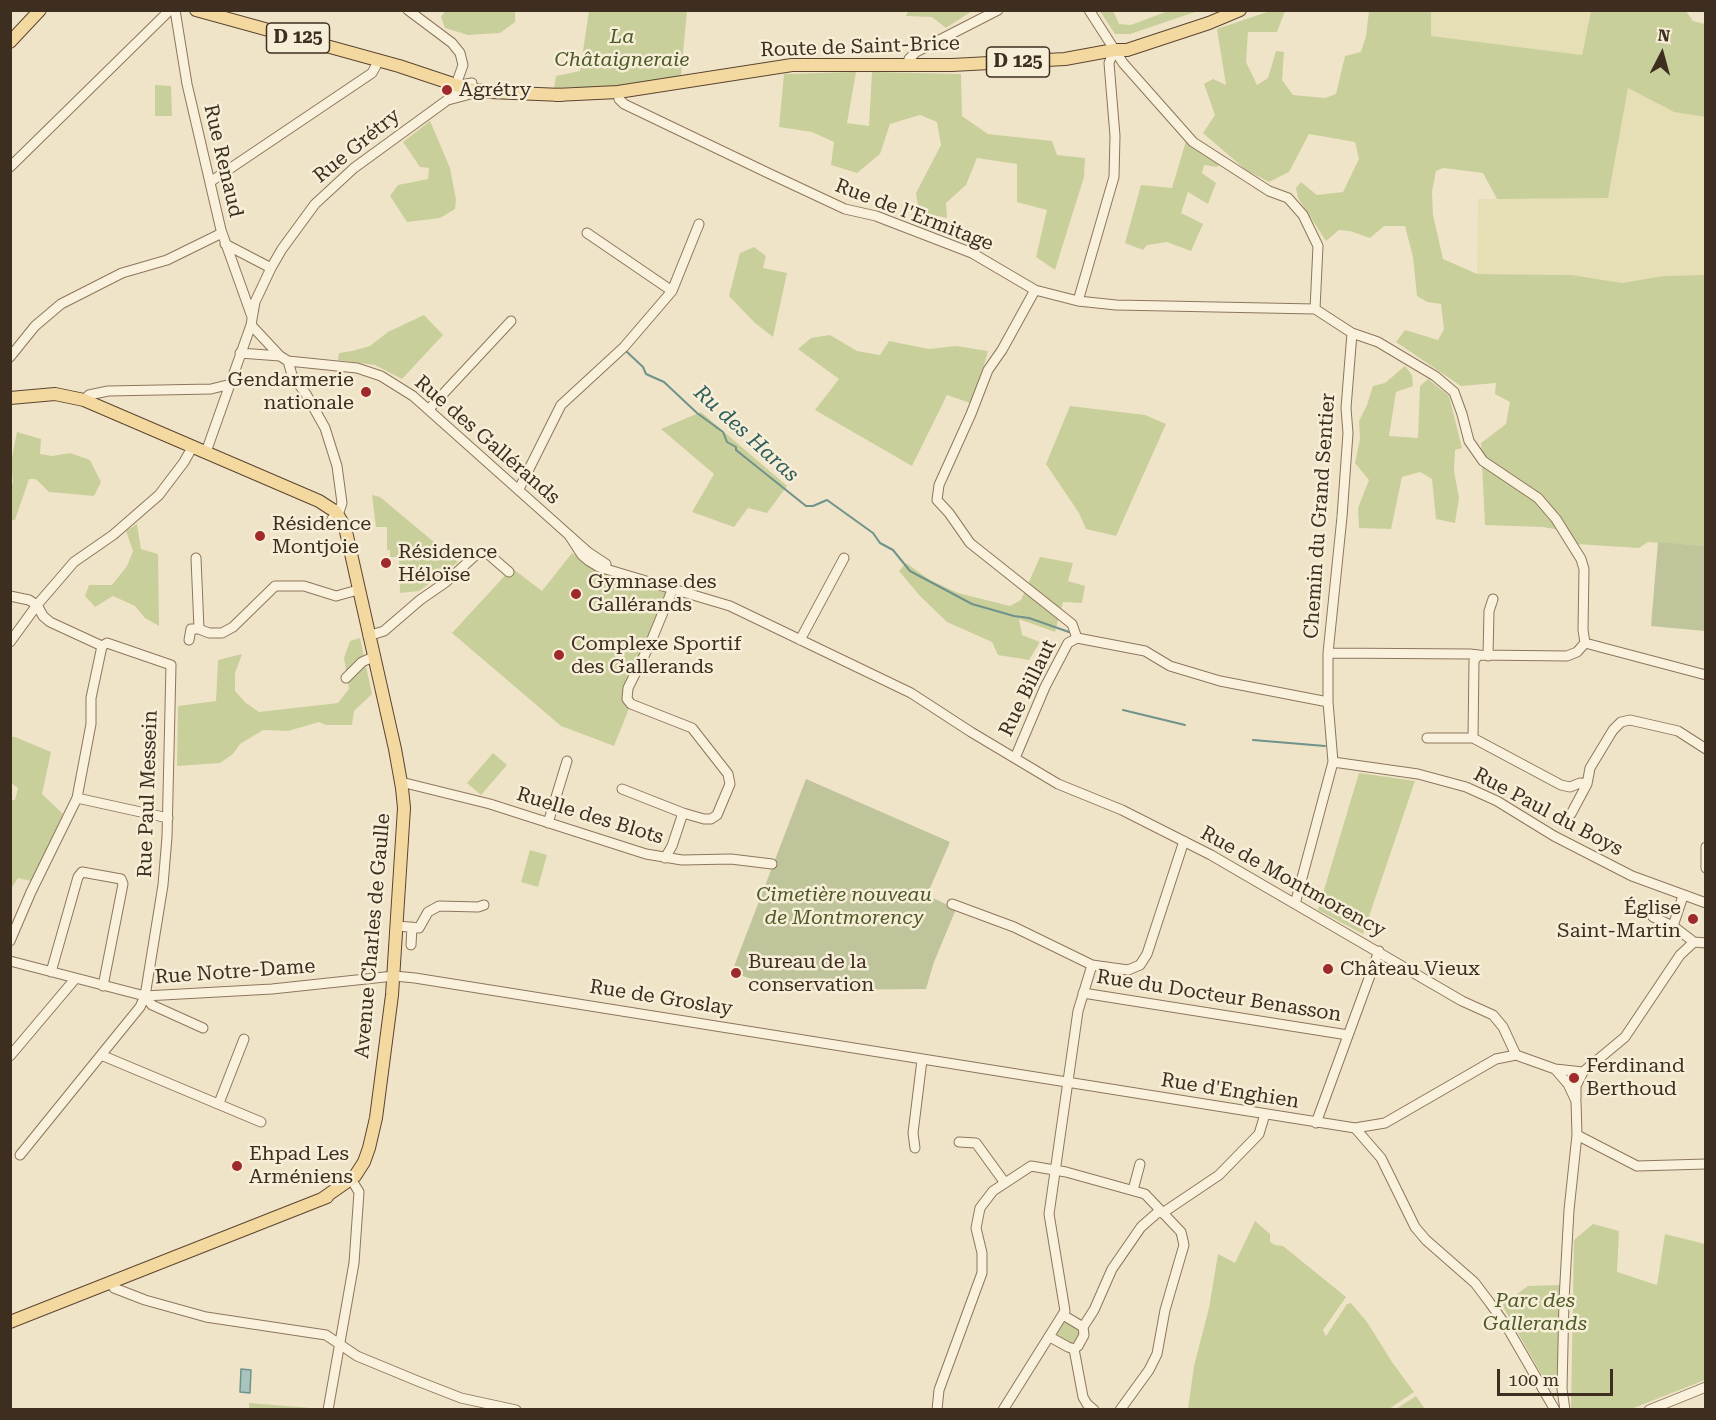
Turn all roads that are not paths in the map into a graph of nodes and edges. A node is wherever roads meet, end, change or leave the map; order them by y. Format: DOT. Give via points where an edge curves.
graph roads {
  1 [pos="40,10"];
  2 [pos="170,10"];
  3 [pos="176,10"];
  4 [pos="196,10"];
  5 [pos="408,10"];
  6 [pos="998,10"];
  7 [pos="1089,10"];
  8 [pos="1234,10"];
  9 [pos="1240,10"];
  10 [pos="10,42"];
  11 [pos="1114,50"];
  12 [pos="380,60"];
  13 [pos="915,64"];
  14 [pos="458,82"];
  15 [pos="483,92"];
  16 [pos="508,92"];
  17 [pos="626,97"];
  18 [pos="446,101"];
  19 [pos="10,167"];
  20 [pos="210,182"];
  21 [pos="699,224"];
  22 [pos="222,233"];
  23 [pos="587,233"];
  24 [pos="225,244"];
  25 [pos="271,268"];
  26 [pos="1035,290"];
  27 [pos="672,291"];
  28 [pos="1078,301"];
  29 [pos="1315,309"];
  30 [pos="251,321"];
  31 [pos="511,321"];
  32 [pos="1352,333"];
  33 [pos="240,353"];
  34 [pos="10,357"];
  35 [pos="284,358"];
  36 [pos="231,384"];
  37 [pos="10,398"];
  38 [pos="84,400"];
  39 [pos="429,409"];
  40 [pos="193,446"];
  41 [pos="206,452"];
  42 [pos="519,489"];
  43 [pos="335,517"];
  44 [pos="196,558"];
  45 [pos="844,558"];
  46 [pos="509,572"];
  47 [pos="673,588"];
  48 [pos="358,590"];
  49 [pos="10,596"];
  50 [pos="1493,598"];
  51 [pos="37,605"];
  52 [pos="199,629"];
  53 [pos="367,633"];
  54 [pos="1077,638"];
  55 [pos="189,640"];
  56 [pos="800,640"];
  57 [pos="10,642"];
  58 [pos="1585,643"];
  59 [pos="102,646"];
  60 [pos="1328,653"];
  61 [pos="1484,656"];
  62 [pos="373,657"];
  63 [pos="1706,675"];
  64 [pos="346,678"];
  65 [pos="1328,702"];
  66 [pos="971,732"];
  67 [pos="1427,738"];
  68 [pos="1473,738"];
  69 [pos="1706,749"];
  70 [pos="1015,758"];
  71 [pos="567,761"];
  72 [pos="1333,762"];
  73 [pos="401,782"];
  74 [pos="1587,784"];
  75 [pos="622,789"];
  76 [pos="77,798"];
  77 [pos="683,813"];
  78 [pos="1571,813"];
  79 [pos="168,818"];
  80 [pos="548,823"];
  81 [pos="1184,841"];
  82 [pos="1706,847"];
  83 [pos="665,858"];
  84 [pos="772,864"];
  85 [pos="1706,868"];
  86 [pos="1683,896"];
  87 [pos="1706,903"];
  88 [pos="952,904"];
  89 [pos="1295,904"];
  90 [pos="484,905"];
  91 [pos="1653,917"];
  92 [pos="398,926"];
  93 [pos="1673,926"];
  94 [pos="412,927"];
  95 [pos="10,941"];
  96 [pos="1694,942"];
  97 [pos="1706,943"];
  98 [pos="411,945"];
  99 [pos="1379,951"];
  100 [pos="10,961"];
  101 [pos="1092,965"];
  102 [pos="51,972"];
  103 [pos="394,976"];
  104 [pos="75,979"];
  105 [pos="103,986"];
  106 [pos="1083,993"];
  107 [pos="145,996"];
  108 [pos="203,1028"];
  109 [pos="1348,1035"];
  110 [pos="244,1039"];
  111 [pos="102,1055"];
  112 [pos="1516,1055"];
  113 [pos="10,1056"];
  114 [pos="922,1060"];
  115 [pos="1555,1069"];
  116 [pos="1583,1072"];
  117 [pos="1068,1083"];
  118 [pos="1576,1101"];
  119 [pos="219,1103"];
  120 [pos="1265,1114"];
  121 [pos="261,1122"];
  122 [pos="1316,1123"];
  123 [pos="1355,1128"];
  124 [pos="1577,1135"];
  125 [pos="959,1142"];
  126 [pos="915,1148"];
  127 [pos="20,1155"];
  128 [pos="1140,1164"];
  129 [pos="1706,1164"];
  130 [pos="1055,1170"];
  131 [pos="354,1182"];
  132 [pos="1005,1183"];
  133 [pos="1133,1190"];
  134 [pos="1164,1212"];
  135 [pos="111,1283"];
  136 [pos="1063,1315"];
  137 [pos="10,1322"];
  138 [pos="1083,1327"];
  139 [pos="1050,1337"];
  140 [pos="339,1344"];
  141 [pos="1074,1349"];
  142 [pos="1706,1387"];
  143 [pos="1562,1389"];
  144 [pos="328,1410"];
  145 [pos="516,1410"];
  146 [pos="937,1410"];
  147 [pos="1003,1410"];
  148 [pos="1094,1410"];
  149 [pos="1120,1410"];
  150 [pos="1556,1410"];
  151 [pos="1564,1410"];
  152 [pos="1649,1410"];
  1 -- 10 [label="main road"];
  2 -- 19 [label="street"];
  3 -- 20 [label="street, Rue Renaud" via="187,84"];
  4 -- 12 [label="main road, Route de Saint-Brice / D 125"];
  5 -- 14 [label="street" via="460,53 463,65"];
  6 -- 13 [label="street" via="929,45"];
  7 -- 11 [label="street"];
  8 -- 11 [label="main road, D 125"];
  9 -- 11 [label="main road, D 125" via="1127,50"];
  11 -- 13 [label="main road, Route de Saint-Brice / D 125" via="1047,60"];
  11 -- 28 [label="street" via="1109,63 1114,177"];
  11 -- 29 [label="street" via="1193,142 1269,191 1288,198 1303,215 1318,246"];
  12 -- 14 [label="main road, Route de Saint-Brice / D 125" via="432,71"];
  12 -- 20 [label="street" via="372,73"];
  13 -- 17 [label="main road, Route de Saint-Brice / D 125" via="792,64"];
  14 -- 15 [label="main road, Route de Saint-Brice / D 125"];
  14 -- 16 [label="main road, Route de Saint-Brice / D 125"];
  14 -- 18 [label="street, Rue Grétry"];
  15 -- 16 [label="main road, Route de Saint-Brice / D 125"];
  15 -- 18 [label="street, Rue Grétry"];
  16 -- 17 [label="main road, Route de Saint-Brice / D 125"];
  17 -- 26 [label="street, Rue de l'Ermitage" via="845,209 876,216 972,253"];
  18 -- 25 [label="street, Rue Grétry" via="354,168 315,204"];
  20 -- 22 [label="street, Rue Renaud"];
  21 -- 27 [label="street"];
  22 -- 24 [label="street, Rue Renaud"];
  22 -- 34 [label="street" via="167,260 122,273 70,300 34,326"];
  23 -- 27 [label="street"];
  24 -- 25 [label="street"];
  24 -- 30 [label="street, Rue Renaud"];
  25 -- 30 [label="street, Rue Grétry"];
  26 -- 28 [label="street, Rue de l'Ermitage"];
  26 -- 54 [label="street" via="988,370 939,484 937,500 970,543 1072,624"];
  27 -- 42 [label="street" via="624,346 561,405"];
  28 -- 29 [label="street, Rue de l'Ermitage"];
  29 -- 32 [label="street"];
  30 -- 33 [label="street, Rue Grétry"];
  30 -- 35 [label="street"];
  31 -- 39 [label="street"];
  32 -- 58 [label="street" via="1378,342 1454,392 1469,441 1484,461 1538,498 1567,536 1584,569"];
  32 -- 60 [label="street, Chemin du Grand Sentier" via="1342,517"];
  33 -- 35 [label="street, Rue des Gallérands"];
  33 -- 36 [label="street, Rue Grétry"];
  35 -- 39 [label="street, Rue des Gallérands" via="369,371"];
  35 -- 43 [label="street" via="326,428 342,503"];
  36 -- 38 [label="street" via="211,389 102,392 87,395"];
  36 -- 41 [label="street, Rue Grétry"];
  37 -- 38 [label="main road, Avenue Charles de Gaulle" via="55,394"];
  38 -- 40 [label="main road, Avenue Charles de Gaulle"];
  39 -- 42 [label="street, Rue des Gallérands"];
  40 -- 41 [label="main road, Avenue Charles de Gaulle"];
  40 -- 51 [label="street" via="159,495 74,562"];
  41 -- 43 [label="main road, Avenue Charles de Gaulle" via="309,496"];
  42 -- 47 [label="street, Rue des Gallérands" via="569,535 589,561"];
  43 -- 48 [label="main road, Avenue Charles de Gaulle" via="348,547"];
  44 -- 52 [label="street"];
  45 -- 56 [label="street"];
  46 -- 53 [label="street" via="481,552 379,633"];
  47 -- 56 [label="street, Rue des Gallérands" via="730,606"];
  47 -- 77 [label="street" via="627,699 692,728 728,774 730,784 717,815 704,819"];
  48 -- 52 [label="street" via="336,596 304,586 275,586 233,627 222,633"];
  48 -- 53 [label="main road, Avenue Charles de Gaulle"];
  49 -- 51 [label="street"];
  50 -- 61 [label="street"];
  51 -- 57 [label="street"];
  51 -- 59 [label="street, Rue Paul Messein" via="50,622"];
  52 -- 55 [label="street" via="191,629"];
  53 -- 62 [label="main road, Avenue Charles de Gaulle"];
  54 -- 65 [label="street" via="1145,651 1170,666 1220,681"];
  54 -- 70 [label="street, Rue Billaut" via="1068,643"];
  56 -- 66 [label="street, Rue des Gallérands" via="911,693"];
  58 -- 61 [label="street" via="1567,656"];
  58 -- 63 [label="street"];
  59 -- 76 [label="street"];
  59 -- 79 [label="street, Rue Paul Messein" via="107,643 171,665"];
  60 -- 61 [label="street"];
  60 -- 65 [label="street, Chemin du Grand Sentier"];
  61 -- 68 [label="street" via="1472,665"];
  62 -- 64 [label="street"];
  62 -- 73 [label="main road, Avenue Charles de Gaulle"];
  65 -- 72 [label="street, Chemin du Grand Sentier"];
  66 -- 70 [label="street, Rue de Montmorency"];
  67 -- 68 [label="street"];
  68 -- 74 [label="street" via="1561,785"];
  69 -- 74 [label="street" via="1678,731 1629,720 1621,722 1590,768"];
  70 -- 81 [label="street, Rue de Montmorency" via="1058,784"];
  71 -- 80 [label="street"];
  72 -- 86 [label="street, Rue Paul du Boys" via="1418,774 1466,787 1632,876"];
  72 -- 89 [label="street, Chemin du Grand Sentier"];
  73 -- 80 [label="street, Ruelle des Blots"];
  73 -- 92 [label="main road, Avenue Charles de Gaulle" via="404,807"];
  74 -- 78 [label="street"];
  75 -- 77 [label="street"];
  76 -- 79 [label="street"];
  76 -- 95 [label="street"];
  77 -- 83 [label="street"];
  79 -- 107 [label="street, Rue Paul Messein" via="163,885"];
  80 -- 83 [label="street, Ruelle des Blots"];
  81 -- 89 [label="street, Rue de Montmorency"];
  81 -- 101 [label="street" via="1140,965 1128,970"];
  82 -- 85 [label="street"];
  83 -- 84 [label="street, Ruelle des Blots"];
  86 -- 87 [label="street, Rue Paul du Boys"];
  86 -- 93 [label="street"];
  88 -- 101 [label="street" via="1014,927"];
  89 -- 99 [label="street, Rue de Montmorency"];
  90 -- 94 [label="street" via="439,906 428,912 420,928"];
  91 -- 93 [label="street"];
  92 -- 94 [label="street"];
  92 -- 103 [label="main road, Avenue Charles de Gaulle"];
  93 -- 96 [label="street"];
  94 -- 98 [label="street"];
  96 -- 97 [label="street"];
  96 -- 116 [label="street" via="1680,955 1625,1037"];
  99 -- 109 [label="street"];
  99 -- 112 [label="street, Rue de Montmorency" via="1493,1015"];
  100 -- 102 [label="street, Rue Notre-Dame"];
  101 -- 106 [label="street"];
  102 -- 104 [label="street, Rue Notre-Dame"];
  102 -- 105 [label="street" via="78,876 82,872 121,879"];
  103 -- 107 [label="street, Rue Notre-Dame" via="272,989"];
  103 -- 114 [label="street, Rue de Groslay"];
  103 -- 131 [label="main road, Avenue Charles de Gaulle" via="372,1156 365,1173"];
  104 -- 105 [label="street, Rue Notre-Dame"];
  104 -- 113 [label="street"];
  105 -- 107 [label="street, Rue Notre-Dame"];
  106 -- 109 [label="street, Rue du Docteur Benasson"];
  106 -- 117 [label="street"];
  107 -- 108 [label="street" via="152,1005"];
  107 -- 111 [label="street"];
  109 -- 122 [label="street"];
  110 -- 119 [label="street"];
  111 -- 119 [label="street"];
  111 -- 127 [label="street"];
  112 -- 115 [label="street"];
  112 -- 123 [label="street, Rue d'Enghien" via="1496,1059 1385,1123"];
  114 -- 117 [label="street, Rue d'Enghien"];
  114 -- 126 [label="street" via="913,1132"];
  115 -- 116 [label="street"];
  115 -- 118 [label="street"];
  116 -- 118 [label="street" via="1576,1086"];
  117 -- 120 [label="street, Rue d'Enghien"];
  117 -- 130 [label="street"];
  118 -- 124 [label="street"];
  119 -- 121 [label="street"];
  120 -- 122 [label="street, Rue d'Enghien"];
  120 -- 134 [label="street" via="1259,1134 1219,1175"];
  122 -- 123 [label="street, Rue d'Enghien"];
  123 -- 150 [label="street" via="1381,1158 1415,1227 1475,1283 1507,1327"];
  124 -- 129 [label="street" via="1637,1166"];
  124 -- 143 [label="street" via="1569,1210"];
  125 -- 132 [label="street" via="976,1143"];
  128 -- 133 [label="street"];
  130 -- 132 [label="street" via="1031,1166"];
  130 -- 133 [label="street"];
  130 -- 136 [label="street" via="1049,1220"];
  131 -- 135 [label="main road" via="322,1199"];
  131 -- 140 [label="street" via="359,1198 357,1236"];
  132 -- 146 [label="street" via="983,1202 978,1214 982,1273 939,1390"];
  133 -- 134 [label="street" via="1145,1194"];
  134 -- 138 [label="street" via="1141,1227 1112,1269 1095,1310"];
  134 -- 149 [label="street" via="1181,1232 1184,1245 1157,1354"];
  135 -- 137 [label="main road"];
  135 -- 140 [label="street" via="114,1288 145,1300 206,1317 326,1335"];
  136 -- 138 [label="street"];
  136 -- 139 [label="street"];
  138 -- 141 [label="street" via="1084,1335"];
  139 -- 141 [label="street"];
  139 -- 147 [label="street"];
  140 -- 144 [label="street"];
  140 -- 145 [label="street" via="357,1356 461,1398"];
  141 -- 148 [label="street" via="1083,1397"];
  142 -- 152 [label="street"];
  143 -- 150 [label="street"];
  143 -- 151 [label="street"];
}
